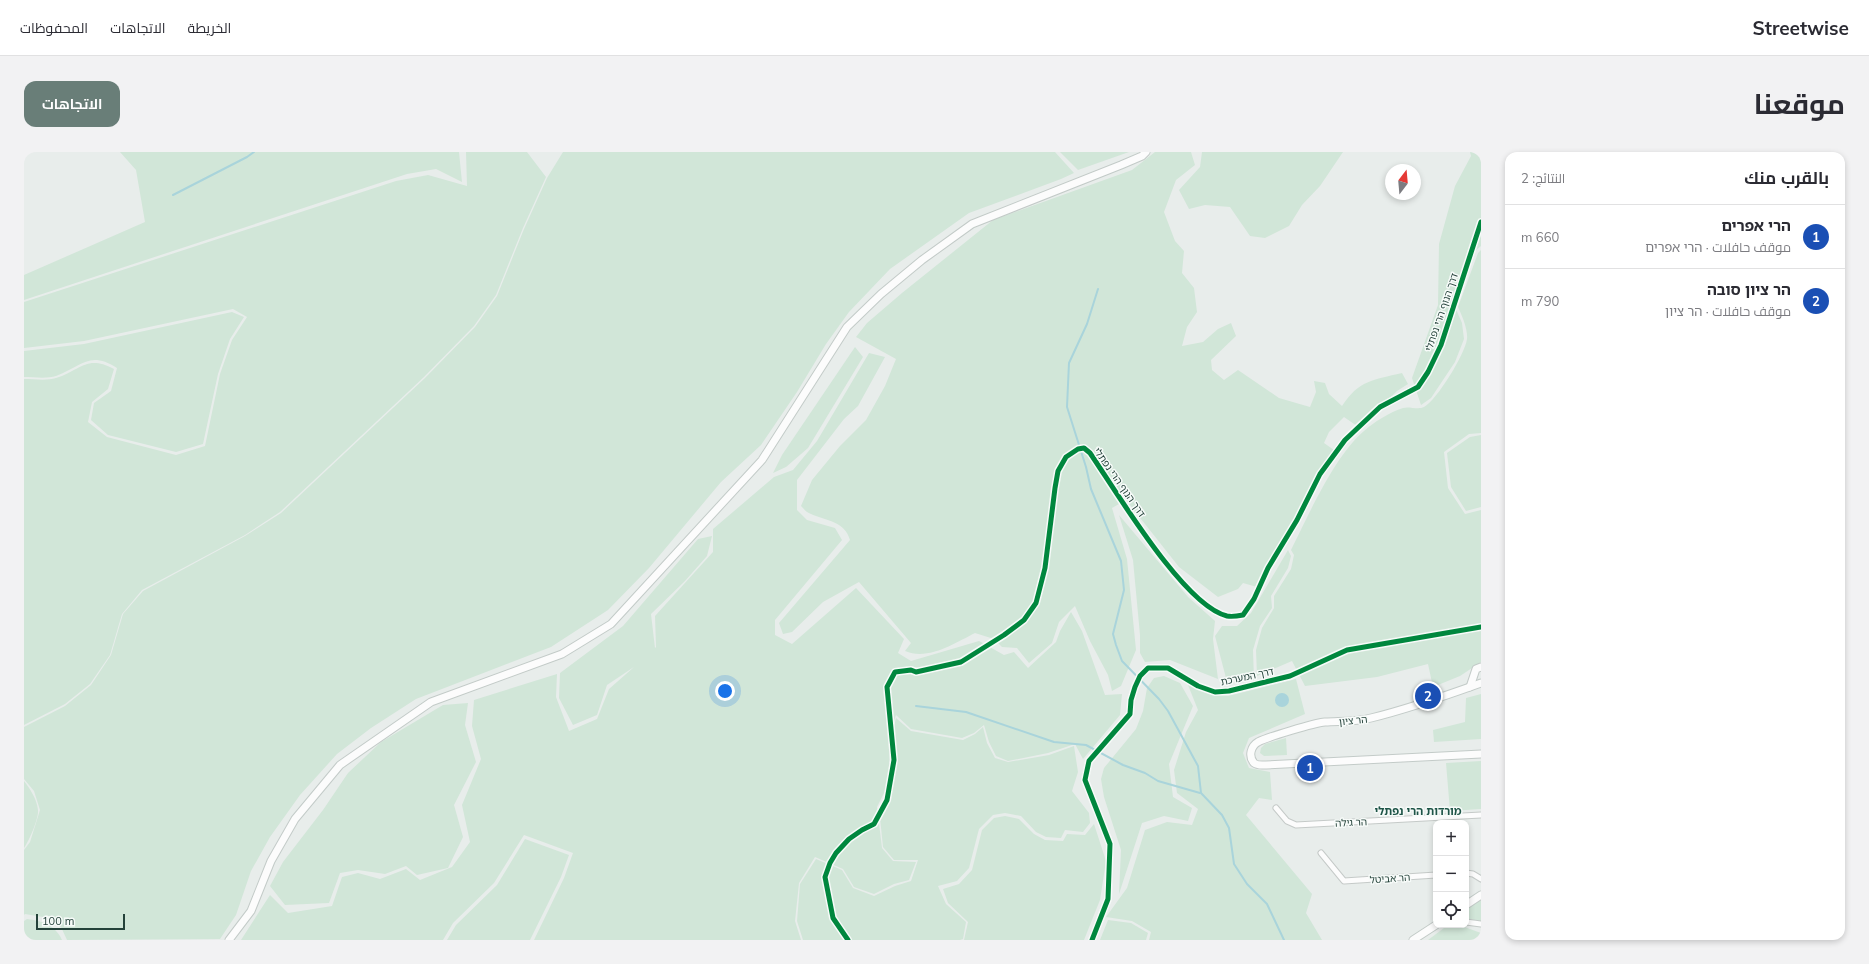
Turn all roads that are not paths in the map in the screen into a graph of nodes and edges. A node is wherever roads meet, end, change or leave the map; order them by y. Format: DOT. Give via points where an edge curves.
graph roads {
  1 [pos="1146,152"];
  2 [pos="1481,222"];
  3 [pos="1481,627"];
  4 [pos="1481,667"];
  5 [pos="1481,683"];
  6 [pos="1470,687"];
  7 [pos="1481,754"];
  8 [pos="1276,808"];
  9 [pos="1481,815"];
  10 [pos="1321,853"];
  11 [pos="1469,873"];
  12 [pos="1433,875"];
  13 [pos="1481,879"];
  14 [pos="1481,895"];
  15 [pos="1469,903"];
  16 [pos="1469,922"];
  17 [pos="1481,924"];
  18 [pos="1433,927"];
  19 [pos="229,940"];
  20 [pos="848,940"];
  21 [pos="1092,940"];
  22 [pos="1413,940"];
  1 -- 19 [label="main road" via="1121,165 972,224 881,294 847,327 762,460 611,624 562,654 431,702 340,766 295,819 271,861 251,911"];
  2 -- 20 [label="street, דרך הנוף הרי נפתלי" via="1441,346 1428,372 1418,387 1380,407 1345,440 1320,474 1243,615 1228,616 1211,608 1184,585 1155,548 1090,453 1084,448 1066,456 1058,471 1045,568 1036,603 1024,620 961,662 916,672 895,672 887,687 894,760 887,800 874,824 849,839 836,853 825,877 833,918"];
  3 -- 21 [label="street, דרך המערכת" via="1347,650 1290,676 1230,691 1216,692 1198,686 1168,668 1148,668 1140,676 1135,687 1130,714 1089,761 1085,780 1110,844 1108,899"];
  4 -- 6 [label="main road" via="1474,672"];
  5 -- 6 [label="main road, הר ציון"];
  6 -- 7 [label="main road, הר ציון" via="1370,718 1324,722 1259,741 1253,747 1251,755 1257,765 1266,765"];
  8 -- 9 [label="street, הר גילה" via="1287,821 1296,825"];
  10 -- 12 [label="street, הר אביטל" via="1344,881"];
  11 -- 13 [label="street"];
  14 -- 15 [label="main road"];
  16 -- 17 [label="street"];
  18 -- 22 [label="main road"];
}
